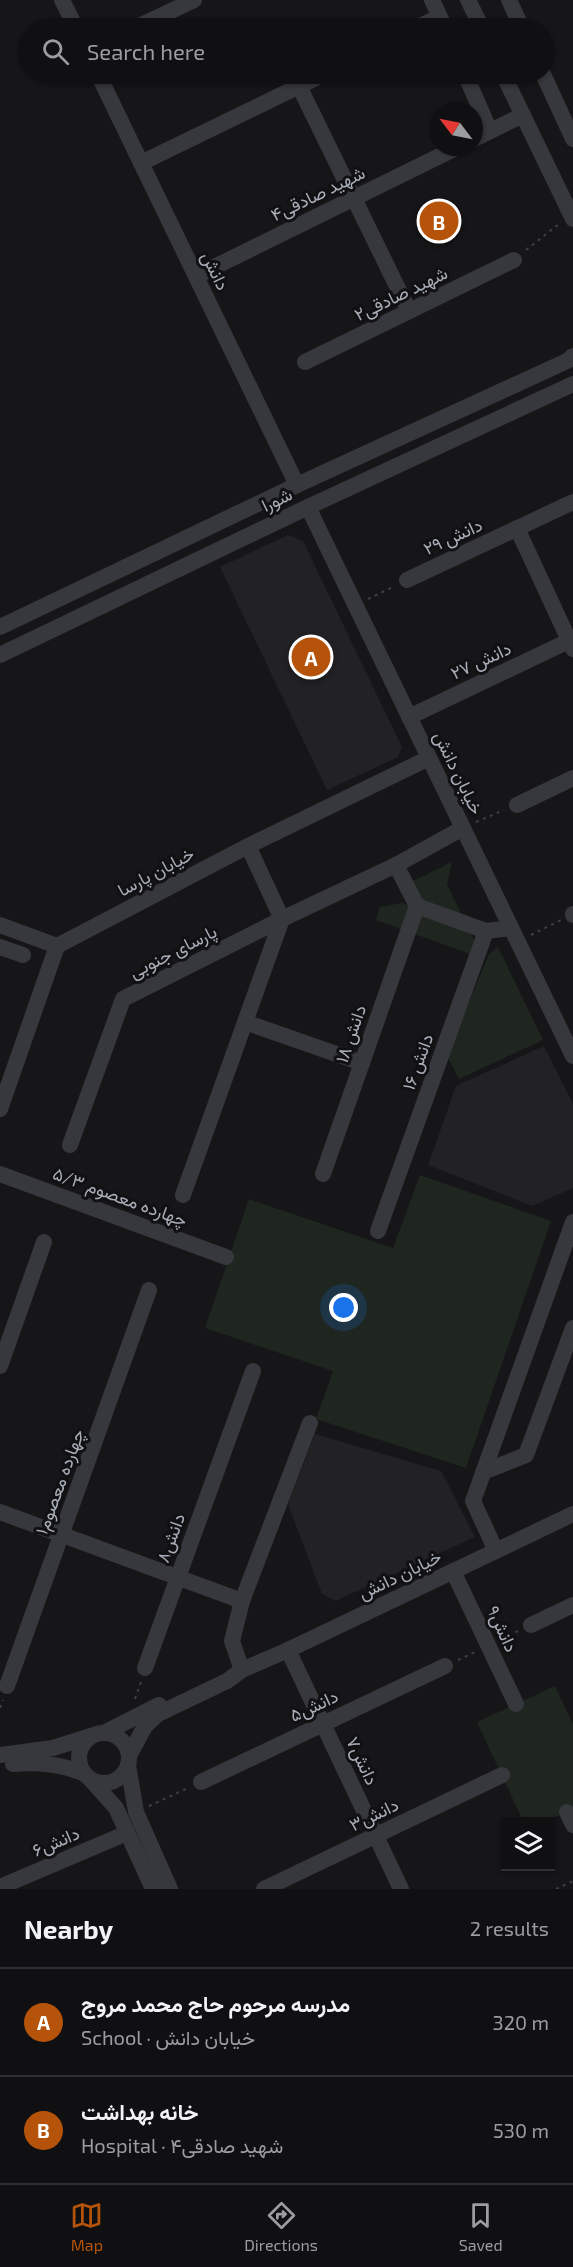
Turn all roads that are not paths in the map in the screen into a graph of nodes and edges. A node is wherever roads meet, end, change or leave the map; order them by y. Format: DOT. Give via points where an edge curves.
graph roads {
  1 [pos="62,0"];
  2 [pos="194,0"];
  3 [pos="432,0"];
  4 [pos="468,0"];
  5 [pos="514,2"];
  6 [pos="71,18"];
  7 [pos="156,18"];
  8 [pos="440,18"];
  9 [pos="477,18"];
  10 [pos="519,18"];
  11 [pos="103,84"];
  12 [pos="303,84"];
  13 [pos="469,84"];
  14 [pos="508,84"];
  15 [pos="548,84"];
  16 [pos="299,86"];
  17 [pos="523,115"];
  18 [pos="490,131"];
  19 [pos="483,134"];
  20 [pos="573,139"];
  21 [pos="440,156"];
  22 [pos="141,163"];
  23 [pos="354,198"];
  24 [pos="572,217"];
  25 [pos="514,260"];
  26 [pos="196,276"];
  27 [pos="409,312"];
  28 [pos="573,356"];
  29 [pos="305,362"];
  30 [pos="573,384"];
  31 [pos="297,485"];
  32 [pos="573,502"];
  33 [pos="308,507"];
  34 [pos="517,528"];
  35 [pos="407,580"];
  36 [pos="0,627"];
  37 [pos="572,643"];
  38 [pos="0,655"];
  39 [pos="409,717"];
  40 [pos="429,758"];
  41 [pos="573,778"];
  42 [pos="517,805"];
  43 [pos="463,828"];
  44 [pos="248,846"];
  45 [pos="396,866"];
  46 [pos="417,906"];
  47 [pos="282,919"];
  48 [pos="0,925"];
  49 [pos="486,931"];
  50 [pos="514,934"];
  51 [pos="57,946"];
  52 [pos="0,947"];
  53 [pos="23,955"];
  54 [pos="245,1022"];
  55 [pos="572,1054"];
  56 [pos="362,1063"];
  57 [pos="0,1109"];
  58 [pos="70,1146"];
  59 [pos="0,1174"];
  60 [pos="323,1174"];
  61 [pos="183,1195"];
  62 [pos="573,1222"];
  63 [pos="378,1231"];
  64 [pos="44,1242"];
  65 [pos="226,1257"];
  66 [pos="149,1290"];
  67 [pos="573,1328"];
  68 [pos="0,1366"];
  69 [pos="253,1371"];
  70 [pos="310,1423"];
  71 [pos="483,1472"];
  72 [pos="0,1512"];
  73 [pos="573,1514"];
  74 [pos="61,1535"];
  75 [pos="496,1551"];
  76 [pos="453,1571"];
  77 [pos="178,1578"];
  78 [pos="242,1601"];
  79 [pos="573,1605"];
  80 [pos="531,1625"];
  81 [pos="288,1650"];
  82 [pos="445,1666"];
  83 [pos="145,1668"];
  84 [pos="242,1670"];
  85 [pos="7,1686"];
  86 [pos="516,1704"];
  87 [pos="323,1724"];
  88 [pos="99,1734"];
  89 [pos="0,1755"];
  90 [pos="128,1760"];
  91 [pos="0,1765"];
  92 [pos="502,1775"];
  93 [pos="87,1777"];
  94 [pos="201,1782"];
  95 [pos="127,1833"];
  96 [pos="376,1836"];
  97 [pos="0,1887"];
  98 [pos="153,1889"];
  99 [pos="170,1889"];
  100 [pos="264,1889"];
  101 [pos="401,1889"];
  1 -- 6 [label="street"];
  2 -- 7 [label="street"];
  3 -- 8 [label="street"];
  4 -- 9 [label="street"];
  5 -- 10 [label="street"];
  11 -- 22 [label="street, دانش"];
  12 -- 16 [label="street"];
  13 -- 18 [label="street"];
  14 -- 17 [label="street"];
  15 -- 20 [label="street"];
  16 -- 22 [label="street"];
  16 -- 23 [label="street"];
  17 -- 18 [label="street"];
  17 -- 24 [label="street"];
  18 -- 19 [label="street"];
  21 -- 23 [label="street, شهید صادقی۴"];
  22 -- 26 [label="street, دانش"];
  23 -- 26 [label="street, شهید صادقی۴"];
  23 -- 27 [label="street"];
  25 -- 27 [label="street, شهید صادقی۲"];
  26 -- 31 [label="street, دانش"];
  27 -- 29 [label="street, شهید صادقی۲"];
  28 -- 31 [label="street, شورا"];
  30 -- 33 [label="street, شورا"];
  31 -- 36 [label="street, شورا"];
  32 -- 34 [label="street, دانش ۲۹"];
  33 -- 38 [label="street, شورا"];
  33 -- 39 [label="street, خیابان دانش"];
  34 -- 35 [label="street, دانش ۲۹"];
  34 -- 37 [label="street"];
  37 -- 39 [label="street, دانش ۲۷"];
  39 -- 40 [label="street, خیابان دانش"];
  40 -- 43 [label="street, خیابان دانش"];
  40 -- 44 [label="street, خیابان پارسا"];
  41 -- 42 [label="street"];
  43 -- 45 [label="street, پارسای جنوبی"];
  43 -- 50 [label="street, خیابان دانش"];
  44 -- 47 [label="street"];
  44 -- 51 [label="street, خیابان پارسا"];
  45 -- 46 [label="street"];
  45 -- 47 [label="street, پارسای جنوبی"];
  46 -- 49 [label="street"];
  46 -- 56 [label="street, دانش ۱۸"];
  47 -- 54 [label="street"];
  47 -- 58 [label="street, پارسای جنوبی" via="123,999"];
  48 -- 51 [label="street"];
  49 -- 50 [label="street"];
  49 -- 63 [label="street, دانش ۱۶"];
  50 -- 55 [label="street, خیابان دانش"];
  51 -- 57 [label="street"];
  52 -- 53 [label="street"];
  54 -- 56 [label="street"];
  54 -- 61 [label="street"];
  56 -- 60 [label="street, دانش ۱۸"];
  59 -- 65 [label="street, چهارده معصوم ۵/۳"];
  62 -- 71 [label="street"];
  64 -- 68 [label="street"];
  66 -- 74 [label="street, چهارده معصوم۱"];
  67 -- 71 [label="street" via="526,1455"];
  69 -- 77 [label="street, دانش۸"];
  70 -- 78 [label="street"];
  71 -- 75 [label="street" via="473,1501"];
  72 -- 74 [label="street"];
  73 -- 75 [label="street, خیابان دانش"];
  74 -- 77 [label="street"];
  74 -- 85 [label="street, چهارده معصوم۱"];
  75 -- 76 [label="street, خیابان دانش"];
  76 -- 81 [label="street, خیابان دانش"];
  76 -- 86 [label="street, دانش۹"];
  77 -- 78 [label="street"];
  77 -- 83 [label="street, دانش۸"];
  78 -- 84 [label="street" via="232,1641"];
  79 -- 80 [label="street"];
  81 -- 84 [label="street, خیابان دانش"];
  81 -- 87 [label="street, دانش۷"];
  82 -- 87 [label="street, دانش۵"];
  84 -- 88 [label="street, خیابان دانش" via="225,1671"];
  84 -- 90 [label="street, خیابان دانش" via="158,1714 145,1726"];
  87 -- 94 [label="street, دانش۵"];
  87 -- 96 [label="street, دانش۷"];
  88 -- 89 [label="street, خیابان دانش" via="53,1748"];
  88 -- 90 [label="street" via="121,1739"];
  88 -- 93 [label="street" via="86,1740 78,1756"];
  90 -- 93 [label="street" via="117,1780 99,1783"];
  90 -- 99 [label="street" via="136,1812"];
  91 -- 93 [label="street" via="45,1762"];
  92 -- 96 [label="street, دانش۳"];
  93 -- 95 [label="street" via="116,1808"];
  95 -- 97 [label="street, دانش۶"];
  95 -- 98 [label="street"];
  96 -- 100 [label="street, دانش۳"];
  96 -- 101 [label="street, دانش۷"];
}
